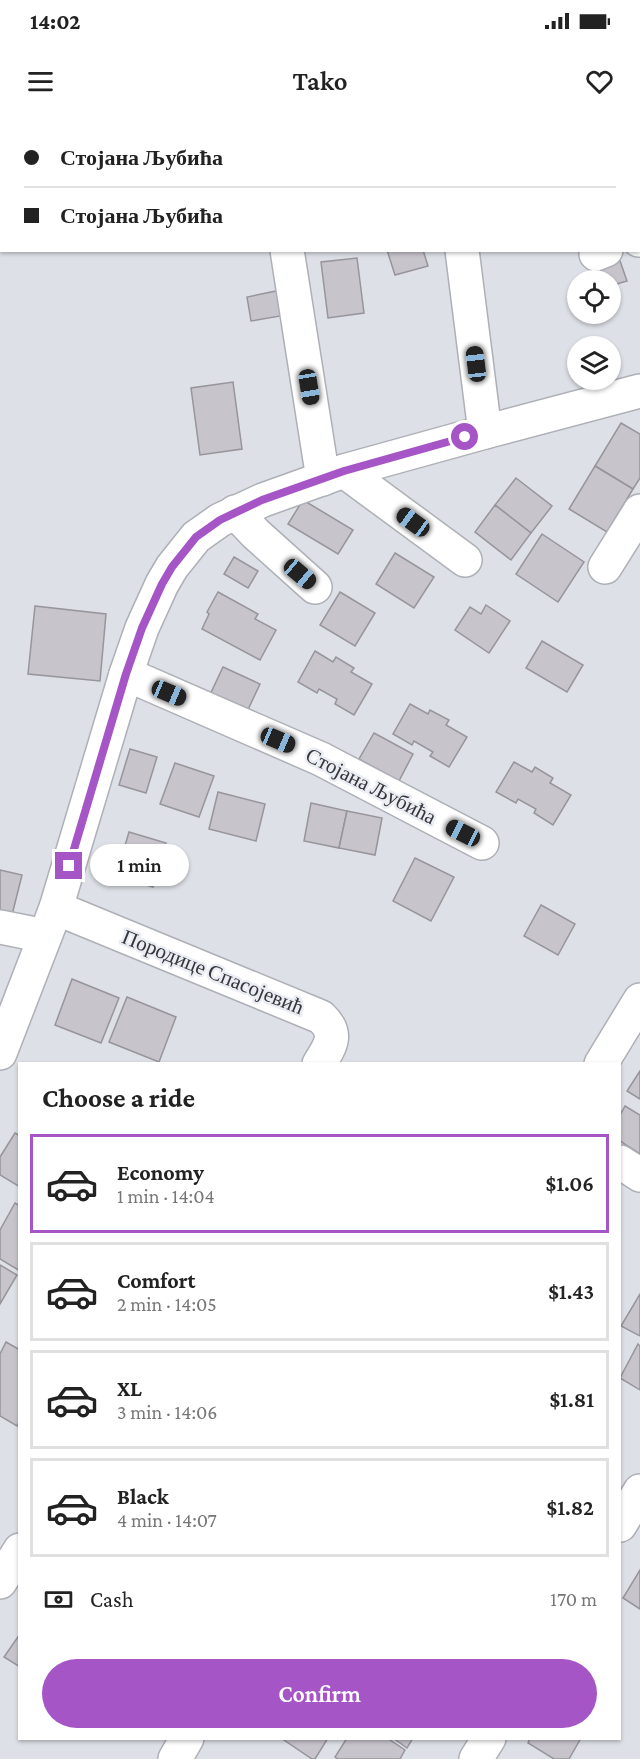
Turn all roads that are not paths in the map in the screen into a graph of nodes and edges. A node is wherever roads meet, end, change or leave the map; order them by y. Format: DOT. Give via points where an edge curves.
graph roads {
  1 [pos="287,252"];
  2 [pos="462,252"];
  3 [pos="640,391"];
  4 [pos="485,432"];
  5 [pos="334,475"];
  6 [pos="640,511"];
  7 [pos="235,512"];
  8 [pos="465,560"];
  9 [pos="605,567"];
  10 [pos="315,587"];
  11 [pos="126,674"];
  12 [pos="482,843"];
  13 [pos="51,922"];
  14 [pos="0,927"];
  15 [pos="640,1000"];
  16 [pos="0,1053"];
  17 [pos="320,1062"];
  18 [pos="603,1062"];
  19 [pos="621,1163"];
  20 [pos="640,1175"];
  21 [pos="640,1491"];
  22 [pos="621,1523"];
  23 [pos="18,1553"];
  24 [pos="0,1582"];
  25 [pos="186,1740"];
  26 [pos="488,1740"];
  27 [pos="175,1759"];
  28 [pos="476,1759"];
  1 -- 5 [label="street"];
  2 -- 4 [label="street"];
  3 -- 4 [label="street"];
  4 -- 5 [label="street"];
  5 -- 7 [label="street"];
  5 -- 8 [label="street"];
  6 -- 9 [label="street"];
  7 -- 10 [label="street"];
  7 -- 11 [label="street" via="202,532 172,567 153,601"];
  11 -- 12 [label="street, Стојана Љубића" via="321,759"];
  11 -- 13 [label="street"];
  13 -- 14 [label="street"];
  13 -- 16 [label="street"];
  13 -- 17 [label="street, Породице Спасојевић" via="321,1017 332,1037"];
  15 -- 18 [label="street"];
  19 -- 20 [label="street"];
  21 -- 22 [label="street"];
  23 -- 24 [label="street"];
  25 -- 27 [label="street"];
  26 -- 28 [label="street"];
}
